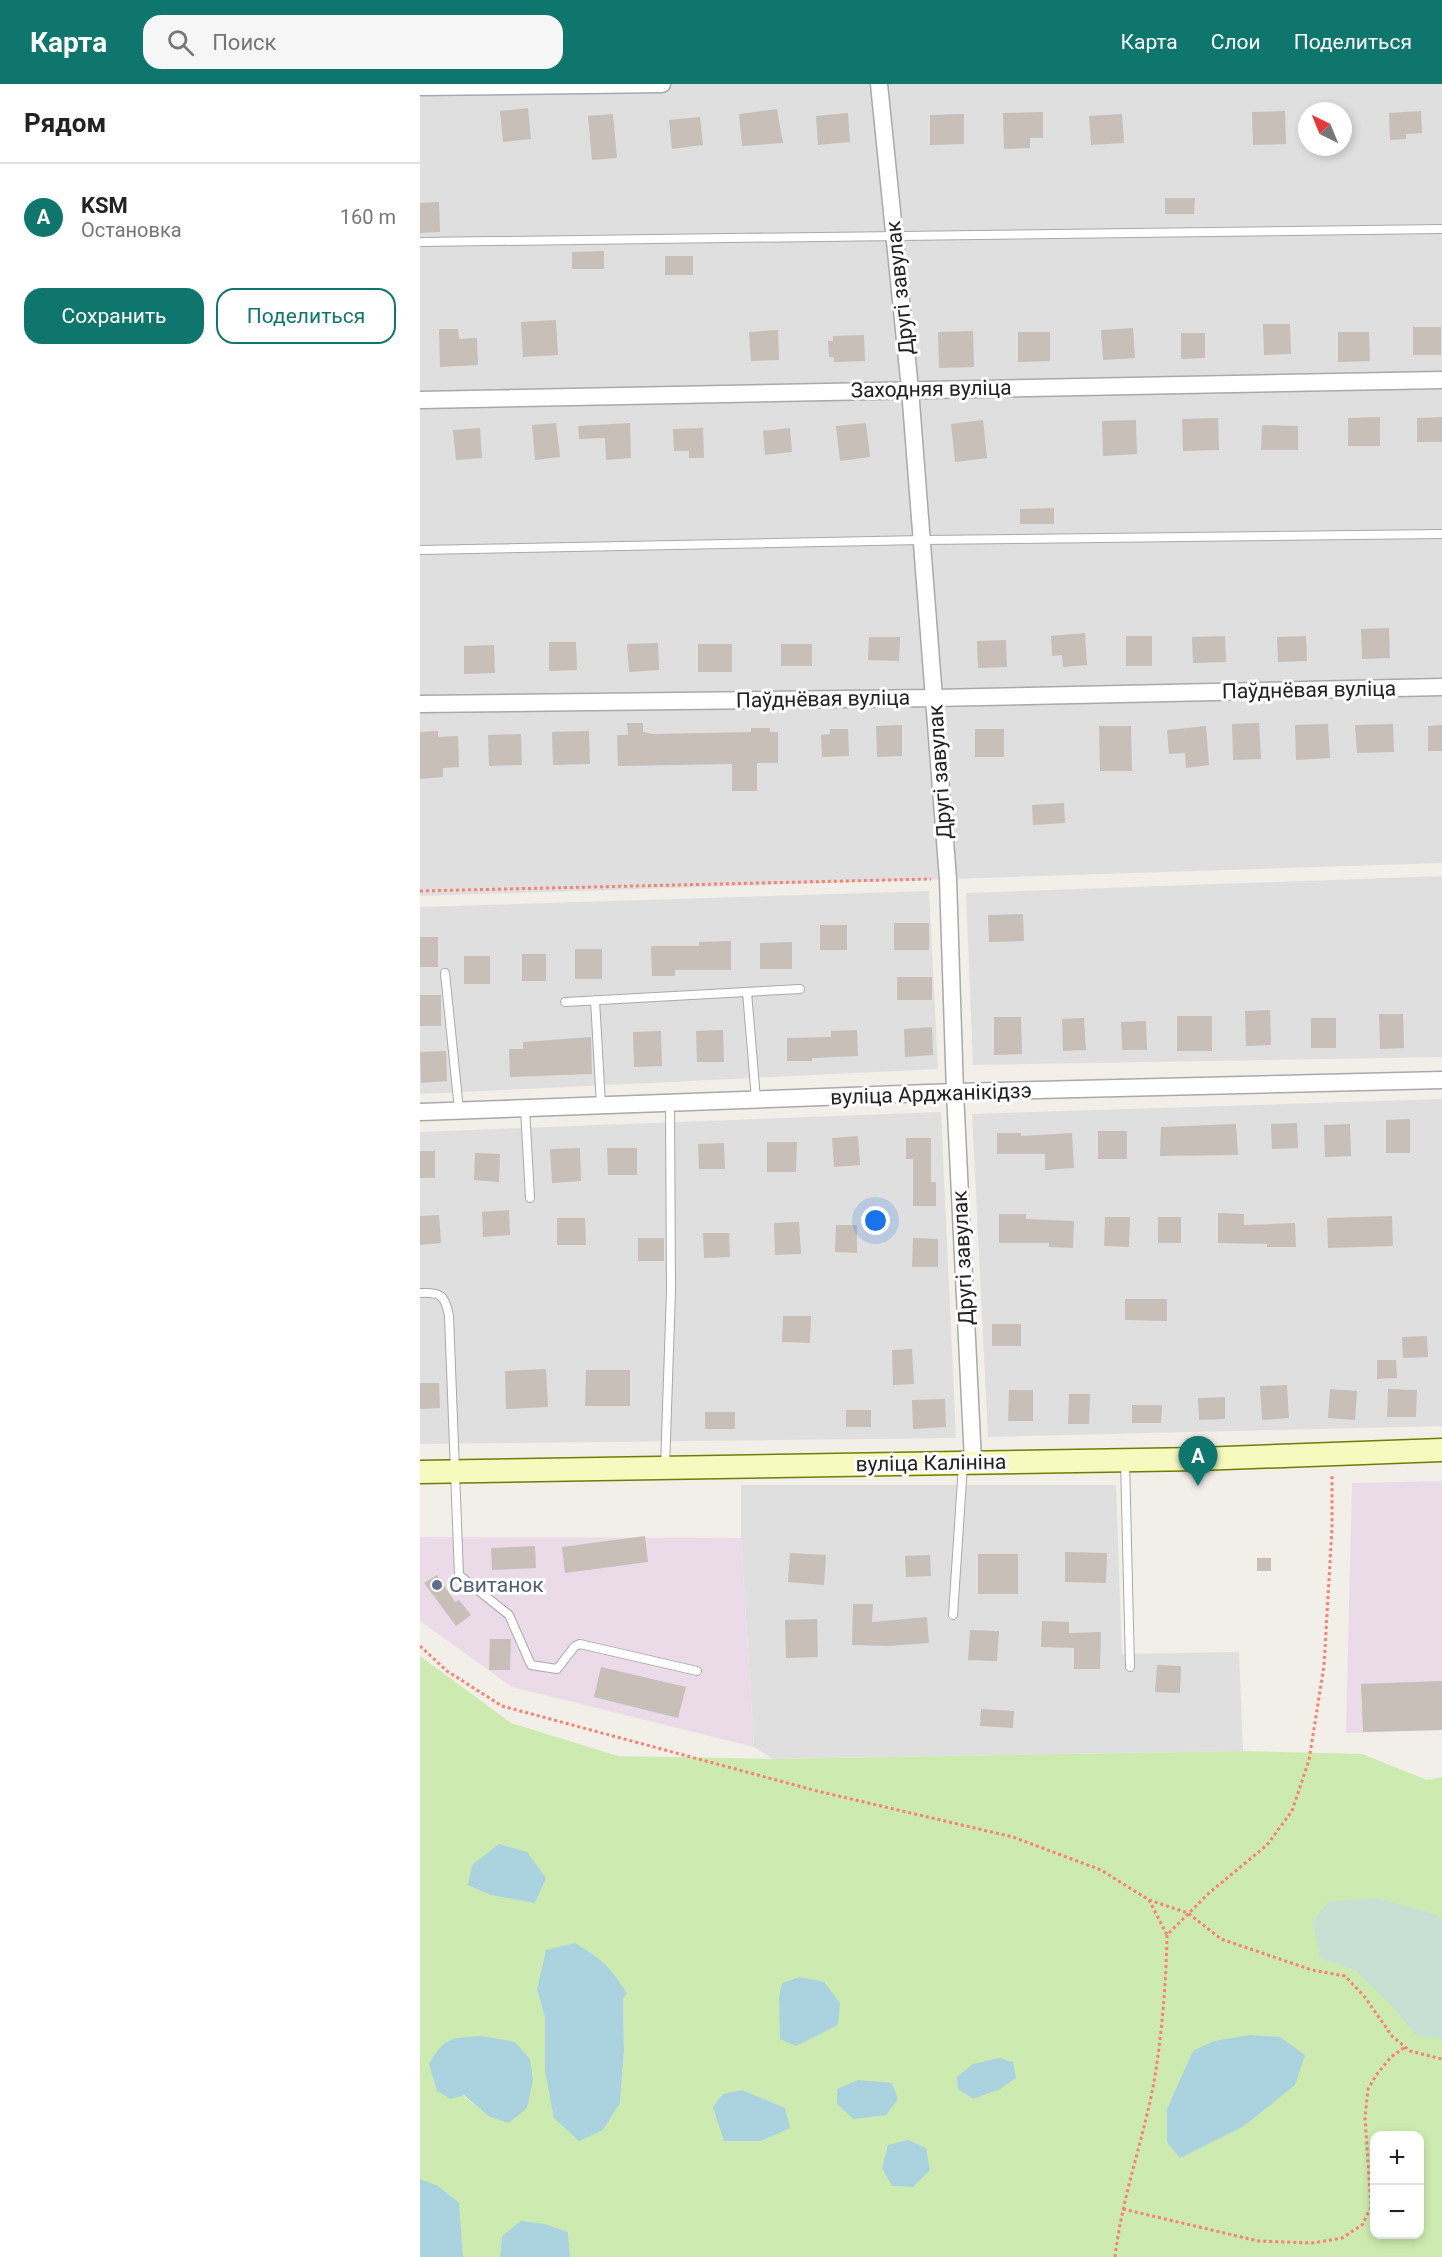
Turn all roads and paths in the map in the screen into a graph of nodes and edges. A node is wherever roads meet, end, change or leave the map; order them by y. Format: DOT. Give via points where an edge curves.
graph roads {
  1 [pos="663,84"];
  2 [pos="879,84"];
  3 [pos="420,87"];
  4 [pos="1442,229"];
  5 [pos="894,235"];
  6 [pos="420,242"];
  7 [pos="1442,380"];
  8 [pos="910,389"];
  9 [pos="420,400"];
  10 [pos="1442,534"];
  11 [pos="922,540"];
  12 [pos="420,550"];
  13 [pos="1442,687"];
  14 [pos="935,698"];
  15 [pos="420,704"];
  16 [pos="948,879"];
  17 [pos="420,891"];
  18 [pos="445,973"];
  19 [pos="800,989"];
  20 [pos="747,992"];
  21 [pos="595,1000"];
  22 [pos="565,1002"];
  23 [pos="1442,1080"];
  24 [pos="955,1092"];
  25 [pos="756,1100"];
  26 [pos="670,1102"];
  27 [pos="601,1105"];
  28 [pos="525,1108"];
  29 [pos="459,1110"];
  30 [pos="420,1112"];
  31 [pos="530,1198"];
  32 [pos="420,1293"];
  33 [pos="1442,1450"];
  34 [pos="1332,1454"];
  35 [pos="1125,1460"];
  36 [pos="968,1462"];
  37 [pos="665,1468"];
  38 [pos="456,1471"];
  39 [pos="420,1472"];
  40 [pos="953,1615"];
  41 [pos="420,1646"];
  42 [pos="1130,1667"];
  43 [pos="698,1671"];
  44 [pos="1149,1900"];
  45 [pos="1188,1913"];
  46 [pos="1167,1935"];
  47 [pos="1405,2047"];
  48 [pos="1442,2059"];
  49 [pos="1123,2209"];
  50 [pos="1115,2257"];
  1 -- 3 [label="street"];
  2 -- 5 [label="street, Другі завулак"];
  4 -- 5 [label="lane"];
  5 -- 6 [label="lane"];
  5 -- 8 [label="street, Другі завулак"];
  7 -- 8 [label="street, Заходняя вуліца"];
  8 -- 9 [label="street, Заходняя вуліца"];
  8 -- 11 [label="street, Другі завулак"];
  10 -- 11 [label="lane"];
  11 -- 12 [label="lane"];
  11 -- 14 [label="street, Другі завулак"];
  13 -- 14 [label="street, Паўднёвая вуліца"];
  14 -- 15 [label="street, Паўднёвая вуліца"];
  14 -- 16 [label="street, Другі завулак"];
  16 -- 17 [label="path"];
  16 -- 24 [label="street, Другі завулак"];
  18 -- 29 [label="lane"];
  19 -- 20 [label="lane"];
  20 -- 21 [label="lane"];
  20 -- 25 [label="lane"];
  21 -- 22 [label="lane"];
  21 -- 27 [label="lane"];
  23 -- 24 [label="street, вуліца Арджанікідзэ"];
  24 -- 25 [label="street, вуліца Арджанікідзэ"];
  24 -- 36 [label="street, Другі завулак"];
  25 -- 26 [label="street, вуліца Арджанікідзэ"];
  26 -- 27 [label="street, вуліца Арджанікідзэ"];
  26 -- 37 [label="lane"];
  27 -- 28 [label="street, вуліца Арджанікідзэ"];
  28 -- 29 [label="street, вуліца Арджанікідзэ"];
  28 -- 31 [label="lane"];
  29 -- 30 [label="street, вуліца Арджанікідзэ"];
  32 -- 38 [label="lane" via="435,1292 447,1305"];
  33 -- 34 [label="street, вуліца Калініна"];
  34 -- 35 [label="street, вуліца Калініна"];
  34 -- 45 [label="path" via="1324,1666 1309,1760 1292,1811 1267,1845"];
  35 -- 36 [label="street, вуліца Калініна"];
  35 -- 42 [label="lane"];
  36 -- 37 [label="street, вуліца Калініна"];
  36 -- 40 [label="lane"];
  37 -- 38 [label="street, вуліца Калініна"];
  38 -- 39 [label="street, вуліца Калініна"];
  38 -- 43 [label="lane" via="459,1575 509,1615 531,1665 557,1669 580,1644"];
  41 -- 44 [label="path" via="447,1671 502,1706 817,1791 1013,1837 1101,1870"];
  44 -- 45 [label="path"];
  44 -- 46 [label="path"];
  45 -- 46 [label="path"];
  45 -- 47 [label="path" via="1221,1939 1312,1970 1345,1976"];
  46 -- 49 [label="path" via="1154,2082"];
  47 -- 48 [label="path"];
  47 -- 49 [label="path" via="1391,2057 1368,2089 1365,2118 1371,2207 1362,2225 1342,2238 1312,2243 1258,2241"];
  49 -- 50 [label="path"];
}
